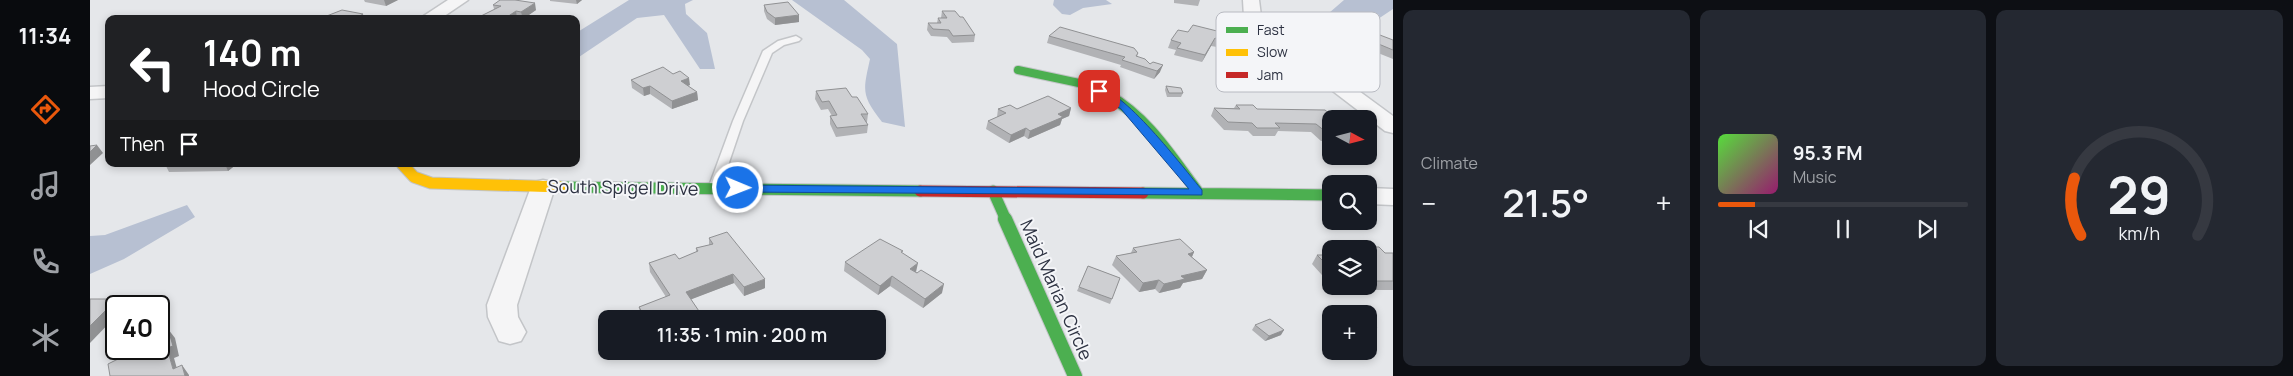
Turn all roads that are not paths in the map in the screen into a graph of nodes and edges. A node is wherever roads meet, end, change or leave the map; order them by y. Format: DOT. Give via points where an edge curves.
graph roads {
  1 [pos="460,0"];
  2 [pos="434,15"];
  3 [pos="796,39"];
  4 [pos="1018,70"];
  5 [pos="105,92"];
  6 [pos="1347,92"];
  7 [pos="90,93"];
  8 [pos="1393,126"];
  9 [pos="404,167"];
  10 [pos="543,187"];
  11 [pos="714,189"];
  12 [pos="993,191"];
  13 [pos="1198,192"];
  14 [pos="1322,195"];
  15 [pos="1377,196"];
  16 [pos="1393,197"];
  17 [pos="510,332"];
  18 [pos="1075,376"];
  1 -- 2 [label="street"];
  3 -- 11 [label="lane" via="768,51"];
  4 -- 13 [label="street" via="1061,78 1112,97 1134,116"];
  5 -- 7 [label="street"];
  6 -- 8 [label="street"];
  9 -- 10 [label="street, South Spigel Drive" via="417,179 431,183"];
  10 -- 11 [label="street, South Spigel Drive"];
  10 -- 17 [label="street" via="502,305"];
  11 -- 12 [label="street, South Spigel Drive"];
  12 -- 13 [label="street, South Spigel Drive"];
  12 -- 18 [label="street, Maid Marian Circle"];
  13 -- 14 [label="street, South Spigel Drive"];
  15 -- 16 [label="street"];
}
